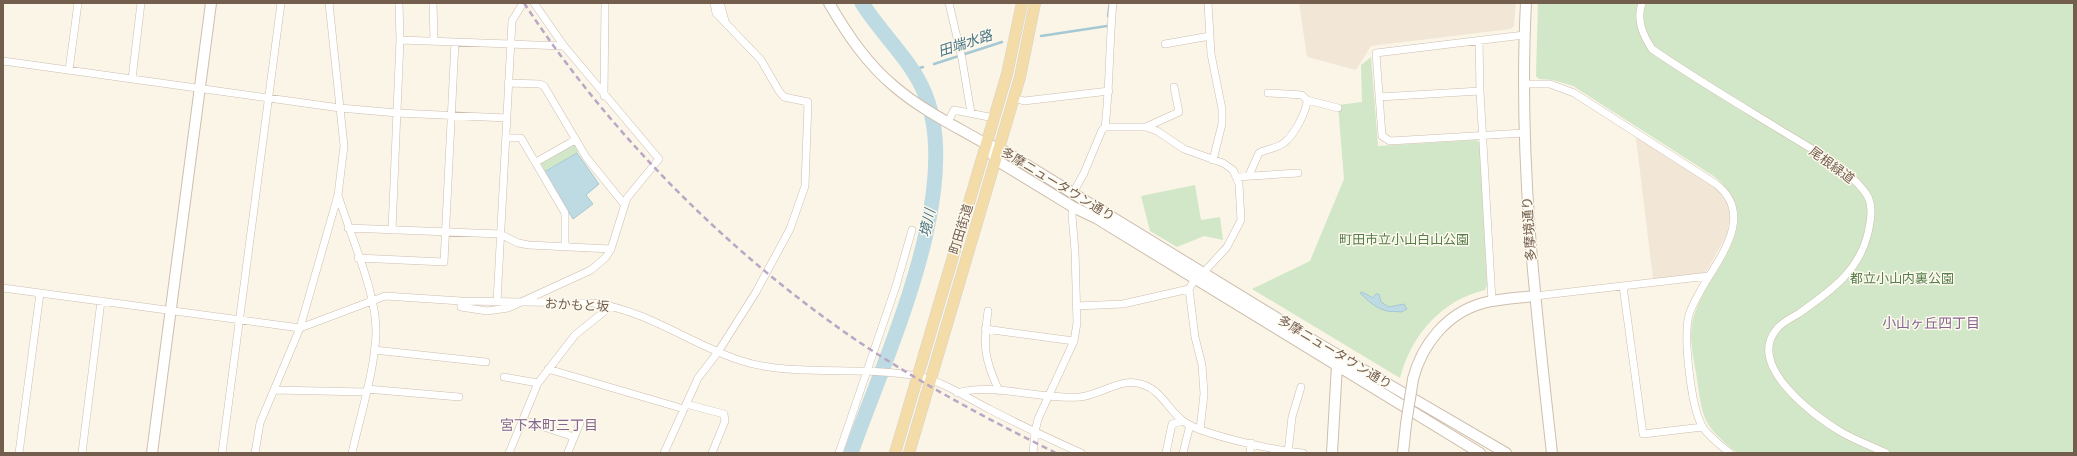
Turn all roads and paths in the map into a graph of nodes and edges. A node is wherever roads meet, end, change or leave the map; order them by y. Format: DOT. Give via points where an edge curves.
graph roads {
  1 [pos="78,3"];
  2 [pos="142,3"];
  3 [pos="212,3"];
  4 [pos="281,3"];
  5 [pos="329,3"];
  6 [pos="399,3"];
  7 [pos="433,3"];
  8 [pos="522,3"];
  9 [pos="534,3"];
  10 [pos="605,3"];
  11 [pos="714,3"];
  12 [pos="720,3"];
  13 [pos="829,3"];
  14 [pos="949,3"];
  15 [pos="1022,3"];
  16 [pos="1035,3"];
  17 [pos="1113,3"];
  18 [pos="1208,3"];
  19 [pos="1526,3"];
  20 [pos="1642,3"];
  21 [pos="725,22"];
  22 [pos="1524,35"];
  23 [pos="1210,36"];
  24 [pos="400,40"];
  25 [pos="1479,40"];
  26 [pos="434,41"];
  27 [pos="455,42"];
  28 [pos="511,44"];
  29 [pos="1165,44"];
  30 [pos="564,46"];
  31 [pos="3,61"];
  32 [pos="69,70"];
  33 [pos="132,79"];
  34 [pos="508,83"];
  35 [pos="1523,84"];
  36 [pos="1174,87"];
  37 [pos="200,88"];
  38 [pos="1109,91"];
  39 [pos="1480,91"];
  40 [pos="1268,93"];
  41 [pos="604,96"];
  42 [pos="269,97"];
  43 [pos="1379,97"];
  44 [pos="1014,98"];
  45 [pos="1307,100"];
  46 [pos="340,108"];
  47 [pos="1338,108"];
  48 [pos="397,113"];
  49 [pos="971,113"];
  50 [pos="452,116"];
  51 [pos="507,118"];
  52 [pos="994,118"];
  53 [pos="948,122"];
  54 [pos="1105,127"];
  55 [pos="1146,127"];
  56 [pos="1524,133"];
  57 [pos="1483,136"];
  58 [pos="506,138"];
  59 [pos="576,140"];
  60 [pos="986,144"];
  61 [pos="999,148"];
  62 [pos="996,160"];
  63 [pos="1213,160"];
  64 [pos="536,162"];
  65 [pos="1298,173"];
  66 [pos="1249,175"];
  67 [pos="1237,177"];
  68 [pos="1073,193"];
  69 [pos="338,195"];
  70 [pos="624,204"];
  71 [pos="1073,207"];
  72 [pos="348,228"];
  73 [pos="392,230"];
  74 [pos="912,230"];
  75 [pos="446,232"];
  76 [pos="500,234"];
  77 [pos="565,246"];
  78 [pos="611,249"];
  79 [pos="358,258"];
  80 [pos="1199,276"];
  81 [pos="1709,276"];
  82 [pos="1623,286"];
  83 [pos="3,288"];
  84 [pos="1189,289"];
  85 [pos="40,293"];
  86 [pos="1535,296"];
  87 [pos="372,300"];
  88 [pos="101,301"];
  89 [pos="461,301"];
  90 [pos="1492,301"];
  91 [pos="497,302"];
  92 [pos="521,303"];
  93 [pos="611,306"];
  94 [pos="1076,306"];
  95 [pos="171,311"];
  96 [pos="988,311"];
  97 [pos="240,320"];
  98 [pos="300,328"];
  99 [pos="985,329"];
  100 [pos="1074,341"];
  101 [pos="374,350"];
  102 [pos="718,352"];
  103 [pos="486,362"];
  104 [pos="1337,365"];
  105 [pos="548,370"];
  106 [pos="868,371"];
  107 [pos="917,376"];
  108 [pos="504,377"];
  109 [pos="930,379"];
  110 [pos="538,384"];
  111 [pos="1301,387"];
  112 [pos="274,390"];
  113 [pos="366,390"];
  114 [pos="999,391"];
  115 [pos="957,393"];
  116 [pos="1048,396"];
  117 [pos="459,398"];
  118 [pos="685,407"];
  119 [pos="523,420"];
  120 [pos="1183,420"];
  121 [pos="580,422"];
  122 [pos="1190,425"];
  123 [pos="1703,427"];
  124 [pos="1200,430"];
  125 [pos="1035,432"];
  126 [pos="574,437"];
  127 [pos="1251,443"];
  128 [pos="568,452"];
  129 [pos="1288,452"];
  130 [pos="19,453"];
  131 [pos="82,453"];
  132 [pos="152,453"];
  133 [pos="222,453"];
  134 [pos="255,453"];
  135 [pos="352,453"];
  136 [pos="509,453"];
  137 [pos="664,453"];
  138 [pos="712,453"];
  139 [pos="839,453"];
  140 [pos="895,453"];
  141 [pos="909,453"];
  142 [pos="1033,453"];
  143 [pos="1081,453"];
  144 [pos="1166,453"];
  145 [pos="1183,453"];
  146 [pos="1250,453"];
  147 [pos="1303,453"];
  148 [pos="1332,453"];
  149 [pos="1403,453"];
  150 [pos="1480,453"];
  151 [pos="1506,453"];
  152 [pos="1552,453"];
  153 [pos="1730,453"];
  154 [pos="1886,453"];
  1 -- 32 [label="street"];
  2 -- 33 [label="street"];
  3 -- 37 [label="street"];
  4 -- 42 [label="street"];
  5 -- 46 [label="street"];
  6 -- 24 [label="street"];
  7 -- 26 [label="street"];
  8 -- 28 [label="street" via="512,21"];
  9 -- 30 [label="street"];
  10 -- 41 [label="street"];
  11 -- 21 [label="street" via="716,13"];
  12 -- 21 [label="street"];
  13 -- 53 [label="street" via="864,56 885,79"];
  14 -- 49 [label="street"];
  15 -- 52 [label="main road, 町田街道" via="1015,43"];
  16 -- 44 [label="main road, 町田街道" via="1028,46"];
  17 -- 38 [label="street"];
  18 -- 23 [label="street"];
  19 -- 22 [label="street, 多摩境通り"];
  20 -- 154 [label="street, 尾根緑道" via="1640,20 1643,36 1652,48 1830,161 1864,190 1870,201 1870,224 1861,255 1851,271 1830,292 1776,329 1768,346 1773,368 1790,392 1830,425 1853,439"];
  21 -- 102 [label="street" via="761,60 784,98 808,102 809,105 805,186 800,204 776,257"];
  22 -- 25 [label="street"];
  22 -- 35 [label="street, 多摩境通り"];
  23 -- 29 [label="street"];
  23 -- 63 [label="street" via="1214,75 1222,109 1222,124"];
  24 -- 26 [label="street"];
  24 -- 48 [label="street"];
  25 -- 39 [label="street"];
  25 -- 43 [label="street" via="1376,53"];
  26 -- 27 [label="street"];
  27 -- 28 [label="street"];
  27 -- 50 [label="street"];
  28 -- 30 [label="street"];
  28 -- 34 [label="street"];
  30 -- 41 [label="street"];
  31 -- 32 [label="street"];
  32 -- 33 [label="street"];
  33 -- 37 [label="street"];
  34 -- 51 [label="street"];
  34 -- 59 [label="street" via="542,84"];
  35 -- 56 [label="street, 多摩境通り"];
  35 -- 81 [label="street" via="1550,84 1574,93 1725,192 1732,206 1734,225 1730,238"];
  36 -- 55 [label="street" via="1179,112"];
  37 -- 42 [label="street"];
  37 -- 95 [label="street"];
  38 -- 44 [label="street" via="1024,101"];
  38 -- 54 [label="street"];
  39 -- 43 [label="street"];
  39 -- 57 [label="street"];
  40 -- 45 [label="street" via="1302,95"];
  41 -- 70 [label="street" via="659,160"];
  42 -- 46 [label="street"];
  42 -- 97 [label="street"];
  43 -- 57 [label="street" via="1382,136 1390,141"];
  44 -- 61 [label="main road, 町田街道"];
  45 -- 47 [label="street"];
  45 -- 66 [label="street" via="1298,125 1285,142 1259,153"];
  46 -- 48 [label="street"];
  46 -- 69 [label="street" via="344,146"];
  48 -- 50 [label="street"];
  48 -- 73 [label="street"];
  49 -- 52 [label="street"];
  49 -- 53 [label="street" via="954,110"];
  50 -- 51 [label="street"];
  50 -- 75 [label="street"];
  51 -- 58 [label="street"];
  52 -- 60 [label="main road, 町田街道"];
  53 -- 60 [label="street"];
  54 -- 55 [label="street"];
  54 -- 68 [label="street"];
  55 -- 63 [label="street" via="1157,131 1184,149"];
  56 -- 57 [label="street"];
  56 -- 86 [label="street, 多摩境通り" via="1528,224"];
  57 -- 90 [label="street"];
  58 -- 64 [label="street" via="520,138"];
  58 -- 76 [label="street"];
  59 -- 64 [label="street"];
  59 -- 70 [label="street" via="586,157"];
  60 -- 61 [label="street, 多摩ニュータウン通り"];
  60 -- 62 [label="street, 多摩ニュータウン通り"];
  60 -- 107 [label="main road, 町田街道"];
  61 -- 62 [label="main road, 町田街道"];
  61 -- 68 [label="street, 多摩ニュータウン通り"];
  62 -- 71 [label="street, 多摩ニュータウン通り"];
  62 -- 109 [label="main road, 町田街道"];
  63 -- 67 [label="street" via="1233,170"];
  64 -- 77 [label="street" via="565,213"];
  65 -- 66 [label="street"];
  66 -- 67 [label="street"];
  67 -- 80 [label="street" via="1241,220 1226,247"];
  68 -- 80 [label="street, 多摩ニュータウン通り"];
  69 -- 72 [label="street"];
  69 -- 98 [label="street"];
  70 -- 78 [label="street"];
  71 -- 80 [label="street, 多摩ニュータウン通り"];
  71 -- 94 [label="street"];
  72 -- 73 [label="street"];
  72 -- 79 [label="street"];
  73 -- 75 [label="street"];
  74 -- 106 [label="street"];
  75 -- 76 [label="street"];
  75 -- 79 [label="street" via="444,262"];
  76 -- 77 [label="street" via="518,243"];
  76 -- 91 [label="street"];
  77 -- 78 [label="street"];
  78 -- 92 [label="street" via="591,270"];
  79 -- 87 [label="street"];
  80 -- 84 [label="street"];
  80 -- 104 [label="street, 多摩ニュータウン通り"];
  80 -- 151 [label="street, 多摩ニュータウン通り"];
  81 -- 82 [label="street"];
  81 -- 123 [label="street" via="1692,306 1686,330 1695,408"];
  82 -- 86 [label="street"];
  82 -- 123 [label="street" via="1643,434"];
  83 -- 85 [label="street"];
  84 -- 94 [label="street" via="1123,304"];
  84 -- 124 [label="street" via="1195,337 1202,365 1204,394"];
  85 -- 88 [label="street"];
  85 -- 130 [label="street"];
  86 -- 90 [label="street"];
  86 -- 152 [label="street, 多摩境通り"];
  87 -- 89 [label="street, おかもと坂" via="385,296"];
  87 -- 98 [label="street, おかもと坂"];
  87 -- 101 [label="street" via="376,333"];
  88 -- 95 [label="street"];
  88 -- 131 [label="street"];
  89 -- 91 [label="street, おかもと坂"];
  89 -- 92 [label="street" via="461,307 488,311"];
  90 -- 149 [label="street, bridge" via="1468,309 1443,326 1427,346 1413,379"];
  91 -- 92 [label="street, おかもと坂"];
  92 -- 93 [label="street, おかもと坂" via="593,303"];
  93 -- 102 [label="street, おかもと坂" via="657,323"];
  93 -- 105 [label="street" via="576,335"];
  94 -- 100 [label="street"];
  95 -- 97 [label="street"];
  95 -- 132 [label="street"];
  96 -- 99 [label="street"];
  97 -- 98 [label="street"];
  97 -- 133 [label="street"];
  98 -- 112 [label="street"];
  99 -- 100 [label="street"];
  99 -- 114 [label="street" via="985,357"];
  100 -- 116 [label="street"];
  101 -- 103 [label="street"];
  101 -- 113 [label="street"];
  102 -- 106 [label="street, おかもと坂" via="755,365"];
  102 -- 118 [label="street" via="698,378"];
  104 -- 148 [label="street"];
  104 -- 150 [label="street, 多摩ニュータウン通り"];
  105 -- 110 [label="street"];
  105 -- 118 [label="street"];
  106 -- 107 [label="street, おかもと坂"];
  106 -- 139 [label="street"];
  107 -- 109 [label="street, おかもと坂"];
  107 -- 140 [label="main road, 町田街道"];
  108 -- 110 [label="street"];
  109 -- 115 [label="street, おかもと坂"];
  109 -- 141 [label="main road, 町田街道"];
  110 -- 119 [label="street"];
  111 -- 129 [label="street" via="1292,417"];
  112 -- 113 [label="street"];
  112 -- 134 [label="street" via="260,423"];
  113 -- 117 [label="street"];
  113 -- 135 [label="street"];
  114 -- 115 [label="street" via="970,388"];
  114 -- 116 [label="street"];
  115 -- 125 [label="street, おかもと坂"];
  116 -- 120 [label="street" via="1081,397 1127,382 1135,382 1155,391"];
  116 -- 125 [label="street"];
  118 -- 137 [label="street"];
  118 -- 138 [label="street" via="724,414 725,421"];
  119 -- 126 [label="street"];
  119 -- 136 [label="street"];
  120 -- 122 [label="street"];
  120 -- 144 [label="street" via="1172,424"];
  121 -- 126 [label="street"];
  122 -- 124 [label="street"];
  122 -- 145 [label="street"];
  123 -- 153 [label="street"];
  124 -- 127 [label="street"];
  125 -- 142 [label="street"];
  125 -- 143 [label="street, おかもと坂"];
  126 -- 128 [label="street"];
  127 -- 129 [label="street"];
  127 -- 146 [label="street"];
  129 -- 147 [label="street"];
}
